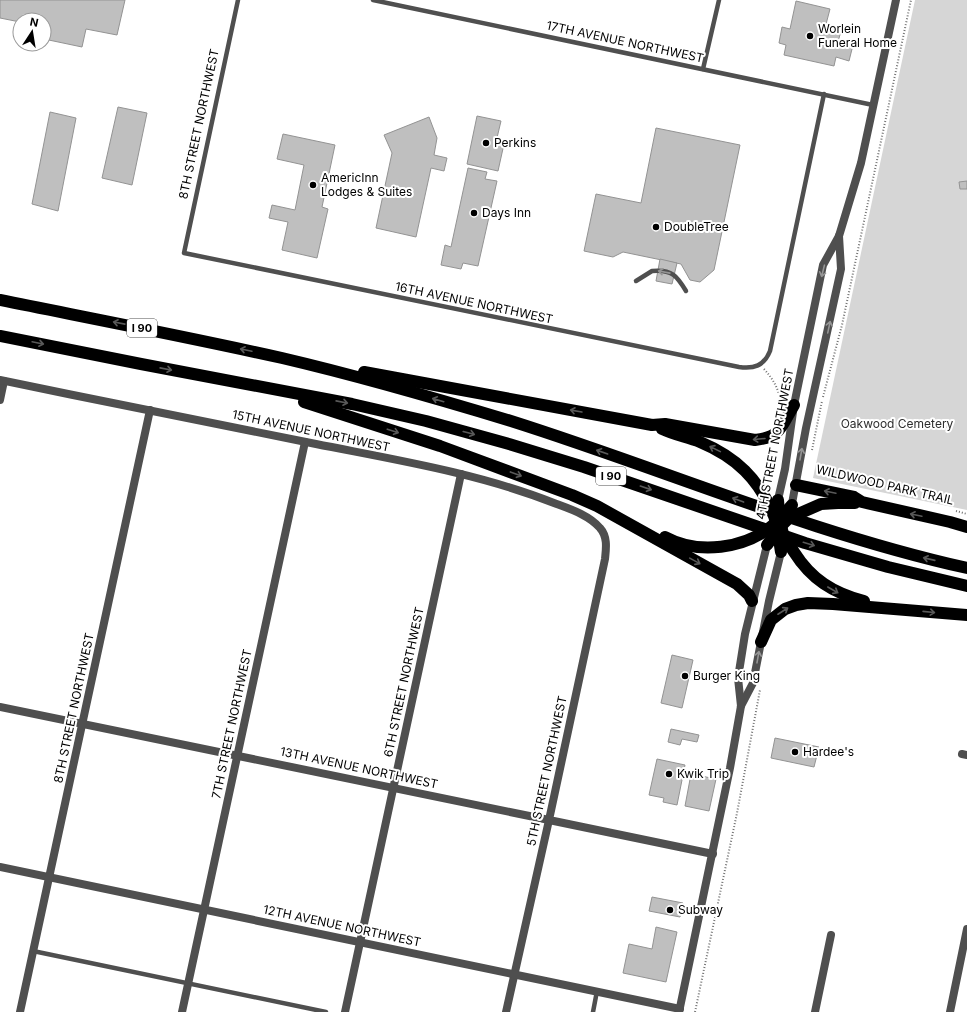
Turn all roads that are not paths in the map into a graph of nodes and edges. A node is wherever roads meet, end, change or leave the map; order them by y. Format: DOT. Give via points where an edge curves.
graph roads {
  1 [pos="238,0"];
  2 [pos="373,0"];
  3 [pos="718,0"];
  4 [pos="896,0"];
  5 [pos="704,69"];
  6 [pos="824,94"];
  7 [pos="873,105"];
  8 [pos="839,236"];
  9 [pos="184,253"];
  10 [pos="636,281"];
  11 [pos="686,291"];
  12 [pos="0,300"];
  13 [pos="0,336"];
  14 [pos="284,359"];
  15 [pos="2,381"];
  16 [pos="249,385"];
  17 [pos="0,400"];
  18 [pos="794,405"];
  19 [pos="150,410"];
  20 [pos="652,425"];
  21 [pos="305,442"];
  22 [pos="461,474"];
  23 [pos="795,489"];
  24 [pos="779,494"];
  25 [pos="862,502"];
  26 [pos="792,505"];
  27 [pos="626,522"];
  28 [pos="779,524"];
  29 [pos="967,527"];
  30 [pos="605,535"];
  31 [pos="767,544"];
  32 [pos="780,557"];
  33 [pos="967,568"];
  34 [pos="967,586"];
  35 [pos="752,601"];
  36 [pos="892,608"];
  37 [pos="967,615"];
  38 [pos="761,642"];
  39 [pos="741,706"];
  40 [pos="0,707"];
  41 [pos="83,724"];
  42 [pos="238,756"];
  43 [pos="393,787"];
  44 [pos="549,820"];
  45 [pos="713,854"];
  46 [pos="0,867"];
  47 [pos="49,877"];
  48 [pos="204,909"];
  49 [pos="967,929"];
  50 [pos="831,935"];
  51 [pos="360,942"];
  52 [pos="33,952"];
  53 [pos="515,974"];
  54 [pos="188,983"];
  55 [pos="597,991"];
  56 [pos="679,1010"];
  57 [pos="20,1012"];
  58 [pos="182,1012"];
  59 [pos="326,1012"];
  60 [pos="345,1012"];
  61 [pos="506,1012"];
  62 [pos="593,1012"];
  63 [pos="814,1012"];
  64 [pos="950,1012"];
  1 -- 9 [label="lane, 8TH STREET NORTHWEST"];
  2 -- 5 [label="lane, 17TH AVENUE NORTHWEST"];
  3 -- 5 [label="lane"];
  4 -- 7 [label="street, 4TH STREET NORTHWEST"];
  5 -- 6 [label="lane, 17TH AVENUE NORTHWEST"];
  6 -- 7 [label="lane, 17TH AVENUE NORTHWEST"];
  6 -- 9 [label="lane, 16TH AVENUE NORTHWEST" via="770,351 764,362 755,367 739,367"];
  7 -- 8 [label="street, 4TH STREET NORTHWEST" via="861,162"];
  8 -- 18 [label="street, 4TH STREET NORTHWEST, one-way" via="823,265"];
  23 -- 8 [label="street, 4TH STREET NORTHWEST, one-way" via="841,269"];
  11 -- 10 [label="lane, one-way" via="673,274 652,271"];
  14 -- 12 [label="highway, I 90, one-way"];
  13 -- 16 [label="highway, I 90, one-way"];
  20 -- 14 [label="highway, one-way"];
  33 -- 14 [label="highway, I 90, one-way" via="834,533 510,421"];
  15 -- 17 [label="street"];
  15 -- 19 [label="street, 15TH AVENUE NORTHWEST"];
  16 -- 27 [label="highway, one-way" via="440,446 552,487 597,506"];
  16 -- 34 [label="highway, I 90, one-way" via="389,412 495,440 584,467 806,543 888,567"];
  18 -- 20 [label="highway, one-way" via="782,426 774,435 765,439 755,440 665,424"];
  18 -- 24 [label="street, 4TH STREET NORTHWEST"];
  19 -- 21 [label="street, 15TH AVENUE NORTHWEST"];
  19 -- 41 [label="street, 8TH STREET NORTHWEST"];
  28 -- 20 [label="highway, one-way" via="755,483 744,469 724,453"];
  21 -- 22 [label="street, 15TH AVENUE NORTHWEST"];
  21 -- 42 [label="street, 7TH STREET NORTHWEST"];
  22 -- 30 [label="street, 15TH AVENUE NORTHWEST" via="521,491 575,511 600,527"];
  22 -- 43 [label="street, 6TH STREET NORTHWEST"];
  25 -- 23 [label="highway, one-way" via="854,497"];
  23 -- 26 [label="street, 4TH STREET NORTHWEST"];
  24 -- 28 [label="highway"];
  25 -- 28 [label="highway" via="821,504"];
  29 -- 25 [label="highway, one-way"];
  26 -- 28 [label="highway"];
  27 -- 28 [label="highway" via="640,523 671,540 693,546 720,547 756,536"];
  27 -- 35 [label="highway, one-way" via="737,584"];
  28 -- 31 [label="highway"];
  28 -- 32 [label="highway"];
  28 -- 36 [label="highway, one-way" via="803,566 814,577 847,596"];
  30 -- 44 [label="street, 5TH STREET NORTHWEST" via="605,559"];
  31 -- 35 [label="street"];
  32 -- 38 [label="street"];
  35 -- 39 [label="street" via="738,678"];
  36 -- 37 [label="highway, one-way"];
  38 -- 36 [label="highway, one-way" via="771,620 785,609 796,605 808,603"];
  39 -- 38 [label="street, one-way" via="753,683"];
  39 -- 45 [label="street"];
  40 -- 41 [label="street, 13TH AVENUE NORTHWEST"];
  41 -- 42 [label="street, 13TH AVENUE NORTHWEST"];
  41 -- 47 [label="street, 8TH STREET NORTHWEST"];
  42 -- 43 [label="street, 13TH AVENUE NORTHWEST"];
  42 -- 48 [label="street, 7TH STREET NORTHWEST"];
  43 -- 44 [label="street, 13TH AVENUE NORTHWEST"];
  43 -- 51 [label="street, 6TH STREET NORTHWEST"];
  44 -- 45 [label="street, 13TH AVENUE NORTHWEST"];
  44 -- 53 [label="street, 5TH STREET NORTHWEST"];
  45 -- 56 [label="street"];
  46 -- 47 [label="street, 12TH AVENUE NORTHWEST"];
  47 -- 48 [label="street, 12TH AVENUE NORTHWEST"];
  47 -- 52 [label="street, 8TH STREET NORTHWEST"];
  48 -- 51 [label="street, 12TH AVENUE NORTHWEST"];
  48 -- 54 [label="street, 7TH STREET NORTHWEST"];
  49 -- 64 [label="street"];
  50 -- 63 [label="street"];
  51 -- 53 [label="street, 12TH AVENUE NORTHWEST"];
  51 -- 60 [label="street, 6TH STREET NORTHWEST"];
  52 -- 54 [label="lane"];
  52 -- 57 [label="street, 8TH STREET NORTHWEST"];
  53 -- 55 [label="street, 12TH AVENUE NORTHWEST"];
  53 -- 61 [label="street, 5TH STREET NORTHWEST"];
  54 -- 58 [label="street, 7TH STREET NORTHWEST"];
  54 -- 59 [label="lane"];
  55 -- 56 [label="street, 12TH AVENUE NORTHWEST"];
  55 -- 62 [label="lane"];
}
